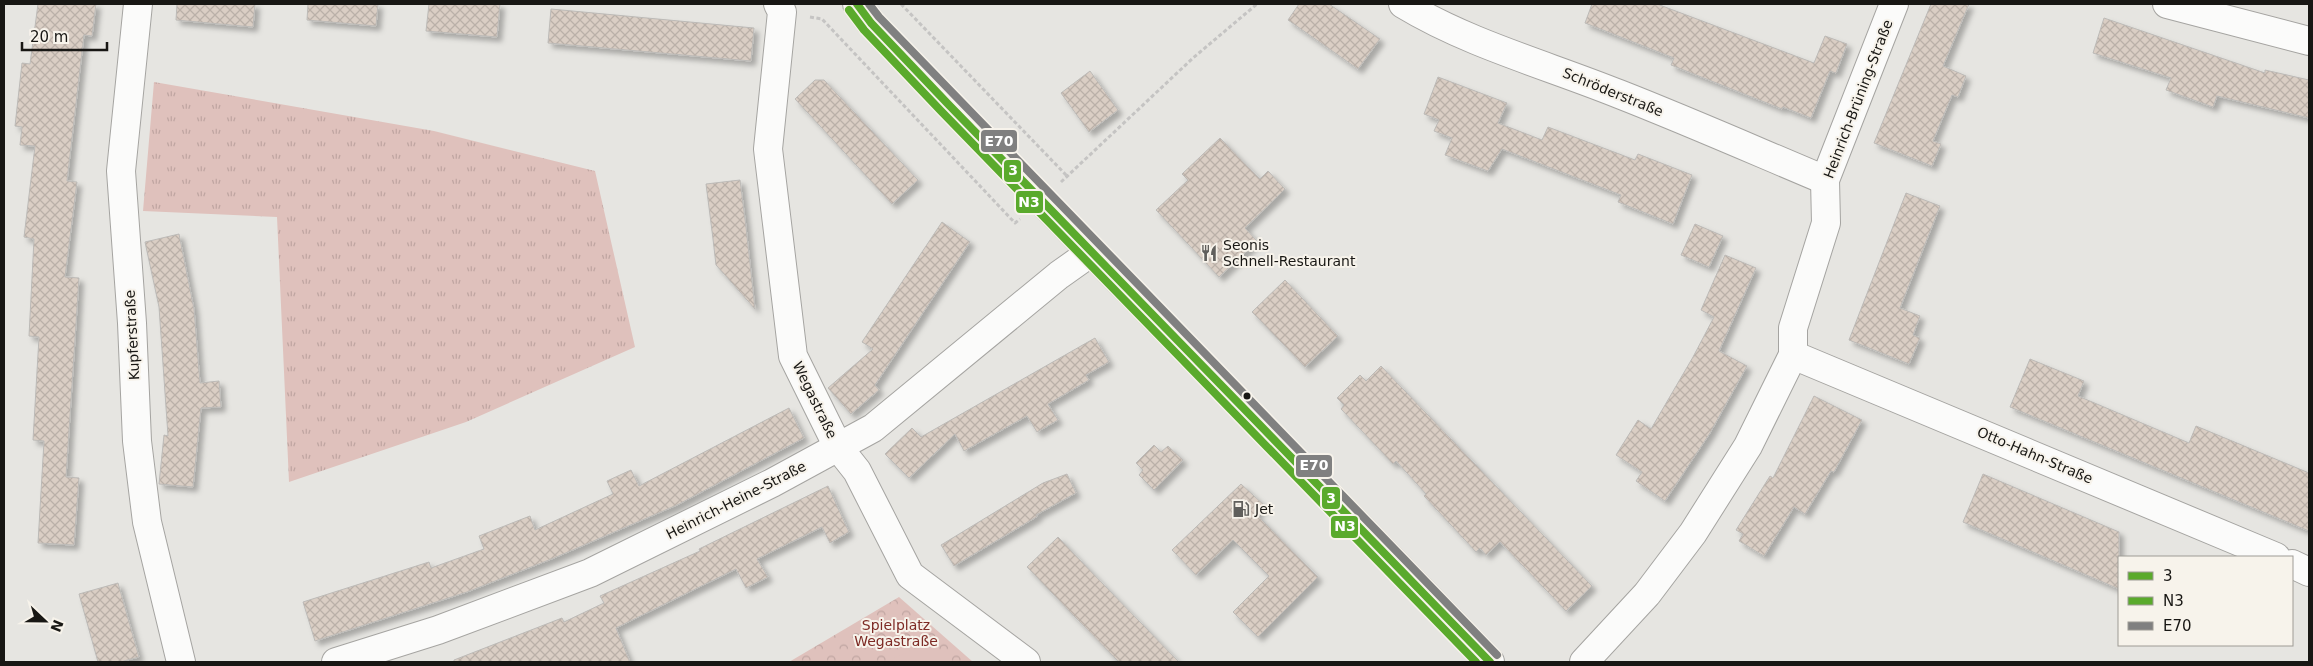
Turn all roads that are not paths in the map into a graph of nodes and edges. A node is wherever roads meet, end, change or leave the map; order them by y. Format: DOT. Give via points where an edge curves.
graph roads {
  1 [pos="138,4"];
  2 [pos="857,4"];
  3 [pos="1403,4"];
  4 [pos="1894,4"];
  5 [pos="2167,4"];
  6 [pos="780,8"];
  7 [pos="2309,41"];
  8 [pos="1825,180"];
  9 [pos="1090,252"];
  10 [pos="1793,355"];
  11 [pos="838,447"];
  12 [pos="2274,556"];
  13 [pos="2293,564"];
  14 [pos="2309,572"];
  15 [pos="181,662"];
  16 [pos="336,662"];
  17 [pos="1026,662"];
  18 [pos="1490,662"];
  19 [pos="1584,662"];
  1 -- 15 [label="street, Kupferstraße" via="122,171 137,441 147,522"];
  2 -- 9 [label="street" via="871,23"];
  3 -- 8 [label="street, Schröderstraße" via="1428,19 1620,94"];
  4 -- 8 [label="street, Heinrich-Brüning-Straße"];
  5 -- 7 [label="street"];
  6 -- 11 [label="street, Wegastraße" via="768,149 793,356"];
  8 -- 10 [label="street, Heinrich-Brüning-Straße" via="1826,223 1793,328"];
  9 -- 11 [label="street, Heinrich-Heine-Straße" via="873,428"];
  9 -- 18 [label="street"];
  10 -- 12 [label="street, Otto-Hahn-Straße"];
  10 -- 19 [label="street, Heinrich-Brüning-Straße" via="1748,446 1693,533 1647,594"];
  11 -- 16 [label="street, Heinrich-Heine-Straße" via="772,484 590,573 438,630"];
  11 -- 17 [label="street, Wegastraße" via="857,471 910,575"];
  13 -- 14 [label="street"];
}
